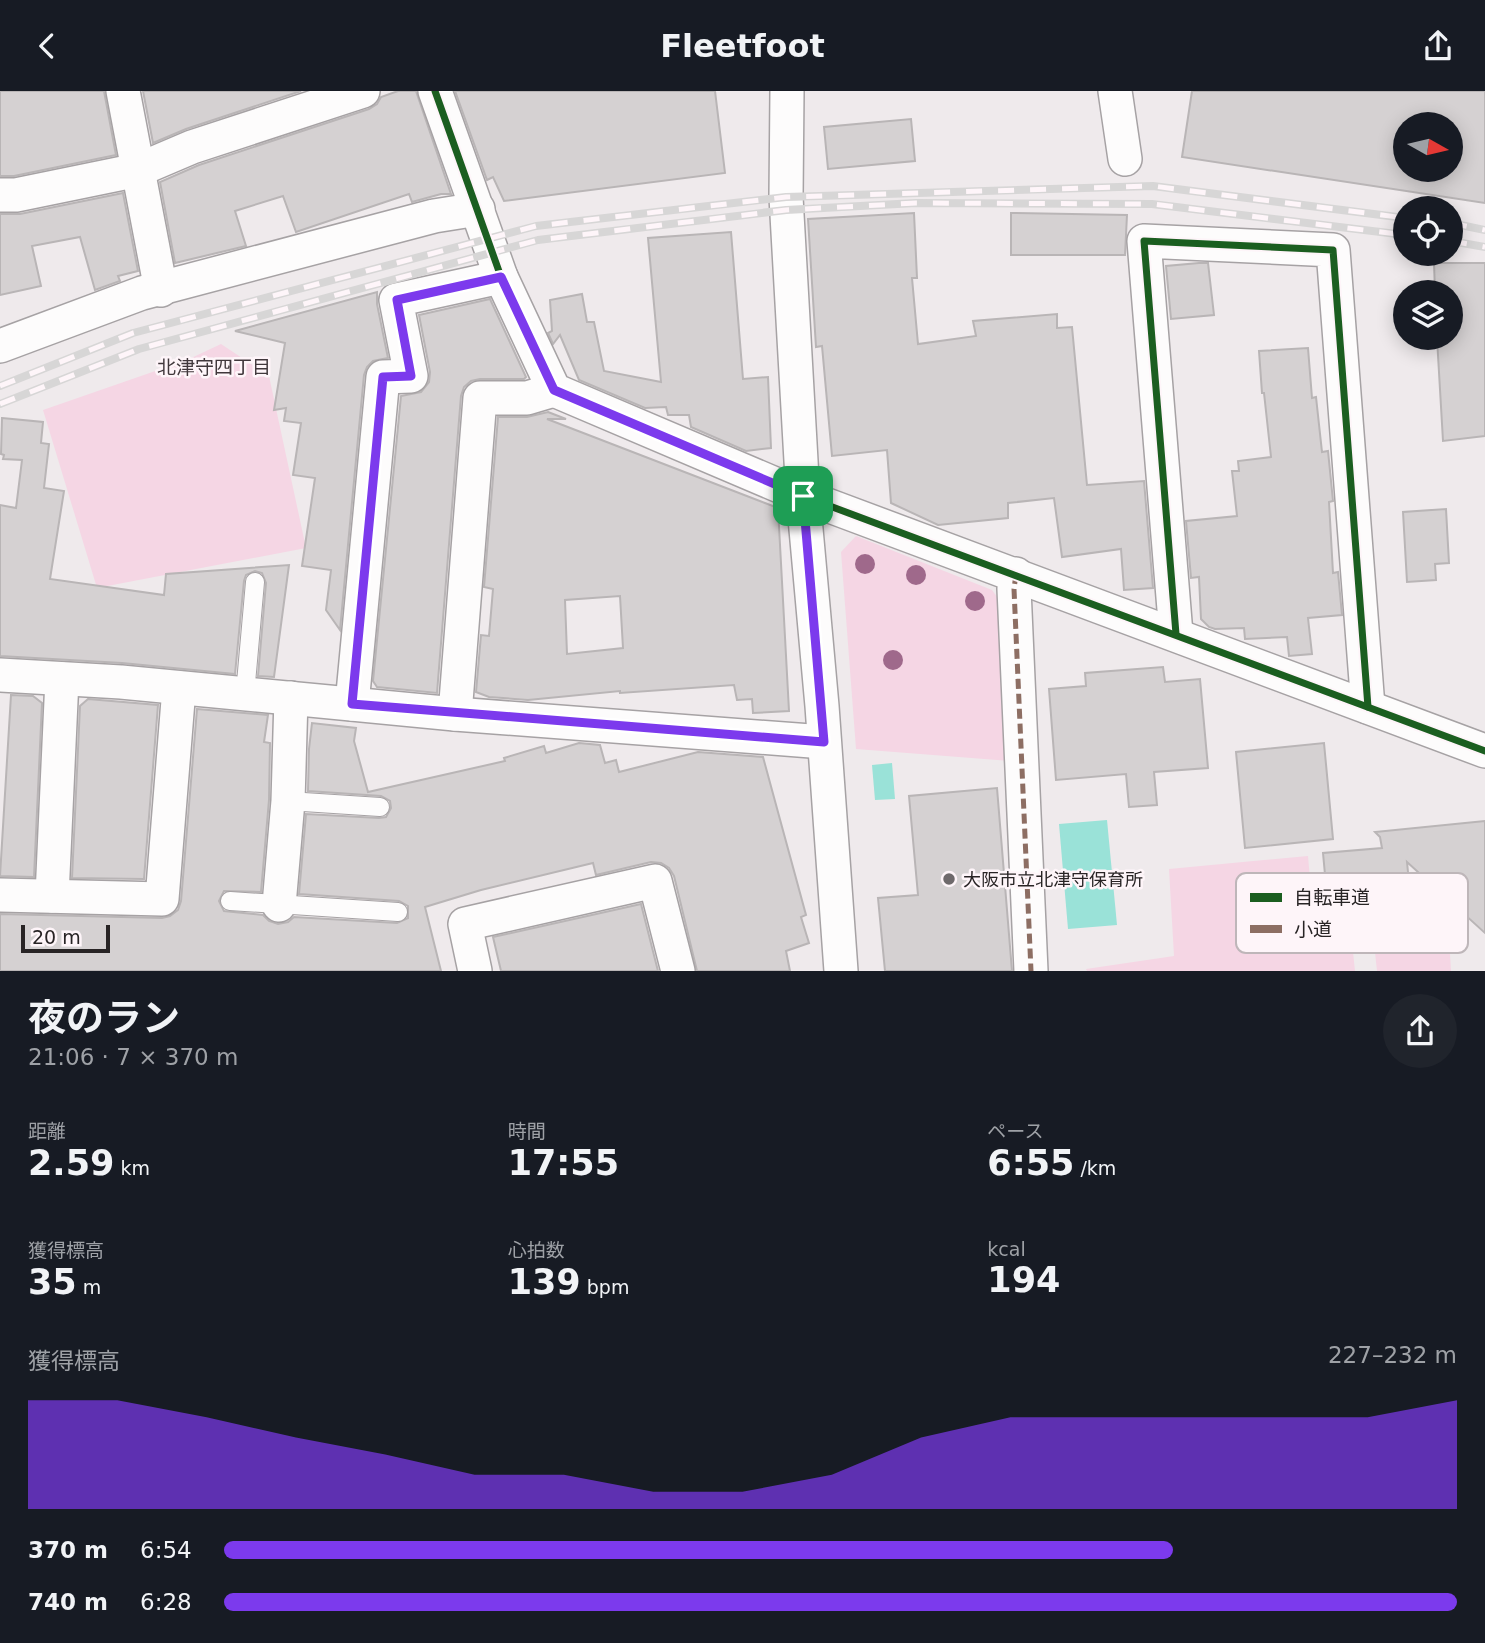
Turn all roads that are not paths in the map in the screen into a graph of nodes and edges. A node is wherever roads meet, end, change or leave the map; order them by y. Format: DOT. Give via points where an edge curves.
graph roads {
  1 [pos="122,91"];
  2 [pos="363,91"];
  3 [pos="435,91"];
  4 [pos="787,91"];
  5 [pos="1115,91"];
  6 [pos="1125,159"];
  7 [pos="138,170"];
  8 [pos="0,195"];
  9 [pos="478,209"];
  10 [pos="501,277"];
  11 [pos="160,290"];
  12 [pos="0,346"];
  13 [pos="554,390"];
  14 [pos="803,496"];
  15 [pos="1016,574"];
  16 [pos="255,582"];
  17 [pos="1176,634"];
  18 [pos="0,675"];
  19 [pos="62,679"];
  20 [pos="178,688"];
  21 [pos="245,694"];
  22 [pos="291,698"];
  23 [pos="352,704"];
  24 [pos="1368,707"];
  25 [pos="455,714"];
  26 [pos="824,742"];
  27 [pos="1485,751"];
  28 [pos="288,801"];
  29 [pos="380,807"];
  30 [pos="0,895"];
  31 [pos="52,896"];
  32 [pos="230,901"];
  33 [pos="279,905"];
  34 [pos="398,912"];
  35 [pos="475,971"];
  36 [pos="678,971"];
  37 [pos="841,971"];
  38 [pos="1031,971"];
  1 -- 7 [label="street"];
  2 -- 7 [label="street" via="192,147"];
  3 -- 9 [label="street"];
  4 -- 14 [label="street" via="786,197"];
  5 -- 6 [label="street"];
  7 -- 8 [label="street"];
  7 -- 11 [label="street"];
  9 -- 10 [label="street"];
  9 -- 11 [label="street" via="434,216"];
  10 -- 13 [label="street"];
  10 -- 23 [label="street" via="397,300 411,376 383,377"];
  11 -- 12 [label="street"];
  13 -- 14 [label="street"];
  13 -- 25 [label="street" via="527,398 480,398"];
  14 -- 15 [label="street"];
  14 -- 26 [label="street"];
  15 -- 17 [label="street"];
  15 -- 38 [label="street"];
  16 -- 21 [label="lane"];
  17 -- 24 [label="street"];
  17 -- 24 [label="street" via="1144,241 1333,250"];
  18 -- 19 [label="street"];
  19 -- 20 [label="street"];
  19 -- 31 [label="street"];
  20 -- 21 [label="street"];
  20 -- 31 [label="street" via="162,899"];
  21 -- 22 [label="street"];
  22 -- 23 [label="street"];
  22 -- 28 [label="street"];
  23 -- 25 [label="street"];
  24 -- 27 [label="street"];
  25 -- 26 [label="street"];
  26 -- 37 [label="street"];
  28 -- 29 [label="lane"];
  28 -- 33 [label="street"];
  30 -- 31 [label="street"];
  32 -- 33 [label="lane"];
  33 -- 34 [label="lane"];
  35 -- 36 [label="street" via="465,924 655,881"];
}
